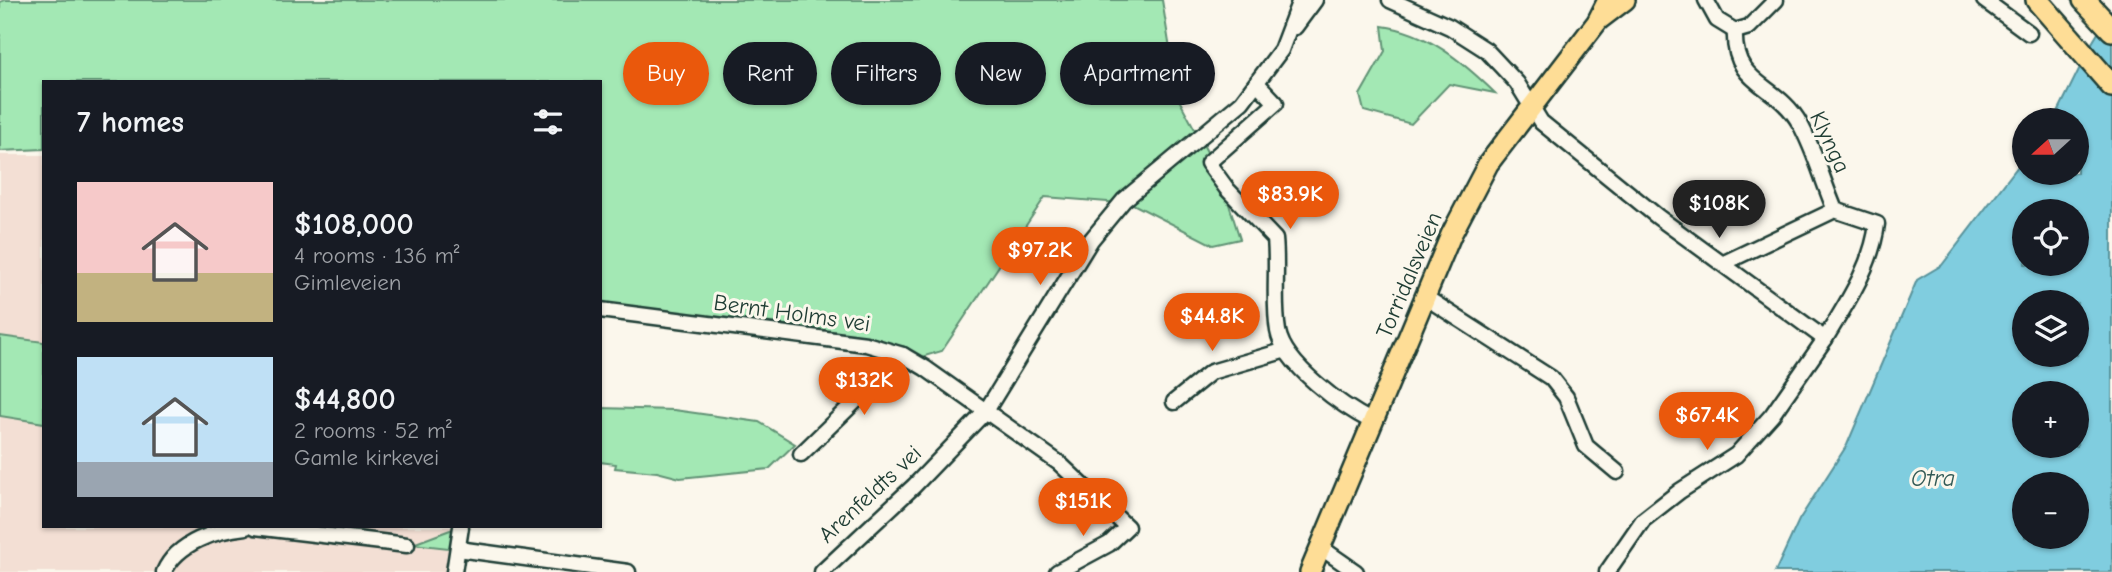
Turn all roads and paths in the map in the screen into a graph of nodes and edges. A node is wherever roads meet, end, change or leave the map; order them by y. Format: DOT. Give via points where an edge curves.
graph roads {
  1 [pos="1300,0"];
  2 [pos="1315,0"];
  3 [pos="1390,0"];
  4 [pos="1608,0"];
  5 [pos="1625,0"];
  6 [pos="1706,0"];
  7 [pos="1776,0"];
  8 [pos="1984,0"];
  9 [pos="2026,0"];
  10 [pos="2037,0"];
  11 [pos="2084,0"];
  12 [pos="2052,19"];
  13 [pos="1597,22"];
  14 [pos="1291,30"];
  15 [pos="2112,30"];
  16 [pos="1735,31"];
  17 [pos="2029,33"];
  18 [pos="1258,84"];
  19 [pos="2112,86"];
  20 [pos="1533,105"];
  21 [pos="1836,210"];
  22 [pos="1724,263"];
  23 [pos="1425,297"];
  24 [pos="602,310"];
  25 [pos="1825,339"];
  26 [pos="1283,351"];
  27 [pos="903,355"];
  28 [pos="1174,402"];
  29 [pos="986,411"];
  30 [pos="1373,422"];
  31 [pos="801,454"];
  32 [pos="1617,472"];
  33 [pos="236,528"];
  34 [pos="263,528"];
  35 [pos="461,528"];
  36 [pos="407,545"];
  37 [pos="1321,547"];
  38 [pos="458,549"];
  39 [pos="164,572"];
  40 [pos="454,572"];
  41 [pos="628,572"];
  42 [pos="821,572"];
  43 [pos="1057,572"];
  44 [pos="1310,572"];
  45 [pos="1356,572"];
  46 [pos="1606,572"];
  1 -- 14 [label="street, Arenfeldts vei"];
  2 -- 14 [label="street, Arenfeldts vei"];
  3 -- 20 [label="street" via="1450,27 1486,50"];
  4 -- 13 [label="main road, Torridalsveien"];
  5 -- 13 [label="main road, Torridalsveien"];
  6 -- 16 [label="street" via="1717,20"];
  7 -- 16 [label="street" via="1749,27"];
  8 -- 17 [label="street"];
  9 -- 12 [label="highway"];
  10 -- 12 [label="highway"];
  11 -- 15 [label="highway"];
  12 -- 19 [label="highway"];
  13 -- 20 [label="main road, Torridalsveien"];
  14 -- 18 [label="street, Arenfeldts vei"];
  16 -- 21 [label="street, Klynga" via="1735,55 1741,67 1798,120"];
  18 -- 26 [label="street" via="1276,103 1208,163 1275,239"];
  18 -- 29 [label="street, Arenfeldts vei" via="1113,212 1074,265"];
  20 -- 22 [label="street" via="1541,122 1658,217"];
  20 -- 23 [label="main road, Torridalsveien" via="1478,182"];
  21 -- 22 [label="street"];
  21 -- 25 [label="street, Klynga" via="1877,224 1853,293"];
  22 -- 25 [label="street"];
  23 -- 30 [label="main road, Torridalsveien"];
  23 -- 32 [label="street" via="1551,378 1566,397 1586,446"];
  24 -- 27 [label="street, Bernt Holms vei" via="866,344"];
  25 -- 46 [label="street" via="1772,415 1736,455 1643,520"];
  26 -- 28 [label="street" via="1211,372"];
  26 -- 30 [label="street"];
  27 -- 29 [label="street, Bernt Holms vei"];
  27 -- 31 [label="street"];
  29 -- 42 [label="street, Arenfeldts vei"];
  29 -- 43 [label="street, Bernt Holms vei" via="1059,463 1127,527 1109,544"];
  30 -- 37 [label="main road, Torridalsveien"];
  33 -- 39 [label="street" via="197,541 173,558"];
  34 -- 36 [label="street"];
  35 -- 38 [label="street"];
  37 -- 44 [label="main road, Torridalsveien"];
  37 -- 45 [label="street"];
  38 -- 40 [label="street"];
  38 -- 41 [label="street"];
}
